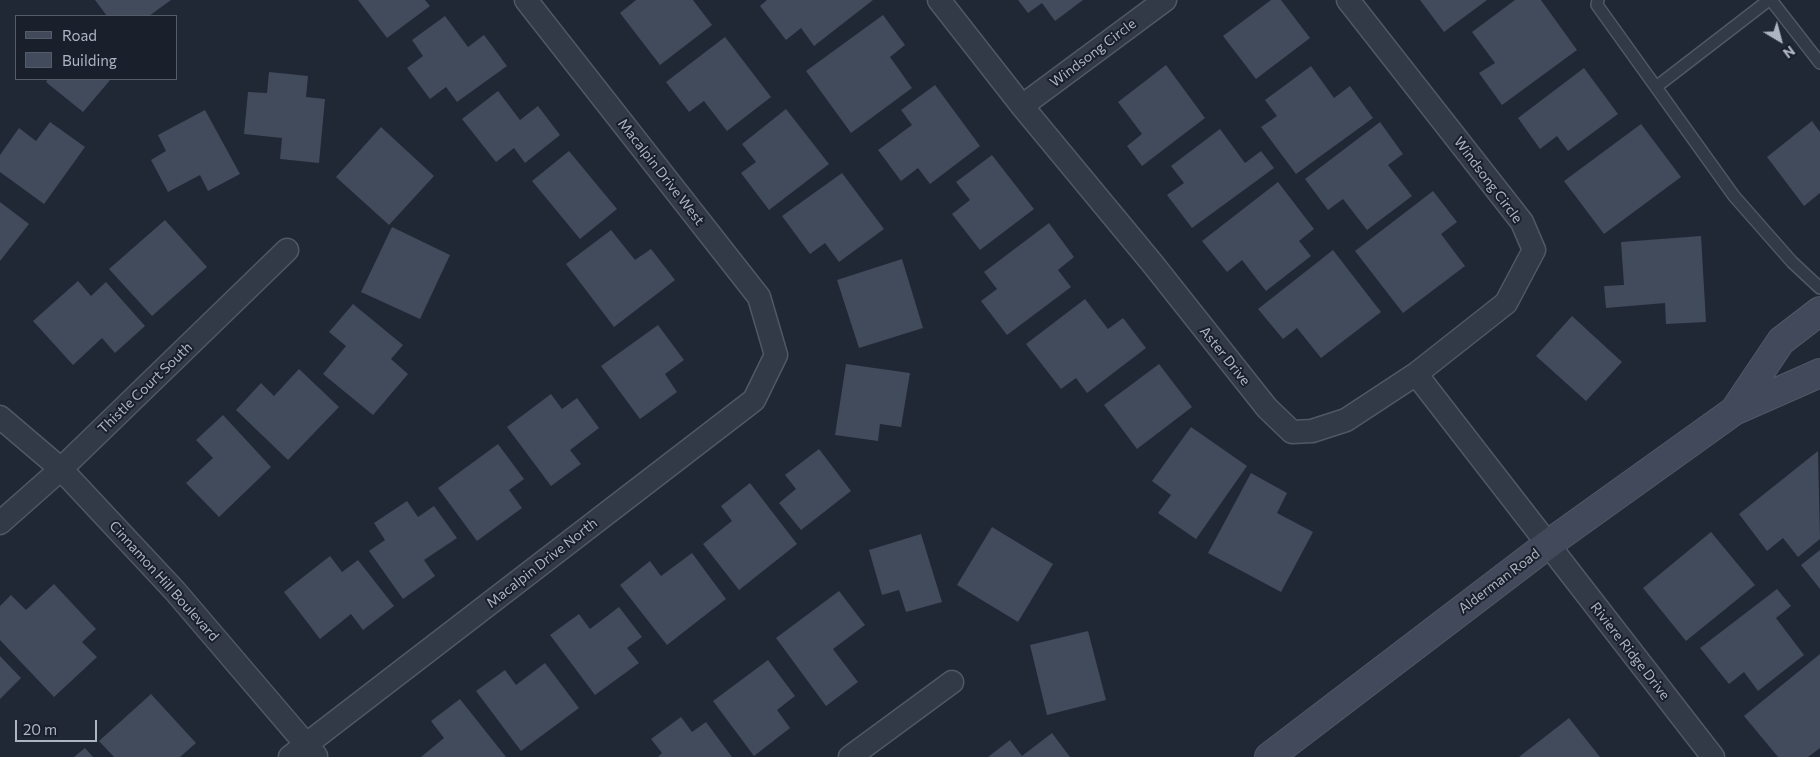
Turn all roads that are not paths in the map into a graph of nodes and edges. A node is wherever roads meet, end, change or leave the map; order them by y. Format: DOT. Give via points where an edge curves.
graph roads {
  1 [pos="526,0"];
  2 [pos="939,0"];
  3 [pos="1165,0"];
  4 [pos="1348,0"];
  5 [pos="1598,0"];
  6 [pos="1770,0"];
  7 [pos="1820,63"];
  8 [pos="1656,87"];
  9 [pos="1022,106"];
  10 [pos="287,250"];
  11 [pos="1820,288"];
  12 [pos="1820,311"];
  13 [pos="776,355"];
  14 [pos="1416,374"];
  15 [pos="1820,374"];
  16 [pos="1734,411"];
  17 [pos="0,417"];
  18 [pos="61,469"];
  19 [pos="0,523"];
  20 [pos="1547,546"];
  21 [pos="952,682"];
  22 [pos="304,753"];
  23 [pos="1277,755"];
  24 [pos="850,757"];
  25 [pos="1713,757"];
  1 -- 13 [label="street, Macalpin Drive West" via="759,297"];
  2 -- 9 [label="street, Aster Drive"];
  3 -- 9 [label="street, Windsong Circle"];
  4 -- 14 [label="street, Windsong Circle" via="1522,222 1534,250 1506,303"];
  5 -- 8 [label="lane" via="1597,5"];
  6 -- 7 [label="lane"];
  6 -- 8 [label="lane"];
  8 -- 11 [label="lane" via="1734,196 1792,262"];
  9 -- 14 [label="street, Aster Drive" via="1267,408 1292,432 1312,431 1346,420"];
  10 -- 18 [label="street, Thistle Court South"];
  12 -- 16 [label="street, Alderman Road" via="1781,341"];
  13 -- 22 [label="street, Macalpin Drive North" via="754,400"];
  14 -- 20 [label="street"];
  15 -- 16 [label="street, Alderman Road"];
  16 -- 20 [label="street, Alderman Road"];
  17 -- 18 [label="street, Cinnamon Hill Boulevard"];
  18 -- 19 [label="street, Thistle Court South"];
  18 -- 22 [label="street, Cinnamon Hill Boulevard" via="175,590"];
  20 -- 23 [label="street, Alderman Road"];
  20 -- 25 [label="street, Riviere Ridge Drive"];
  21 -- 24 [label="street"];
}
